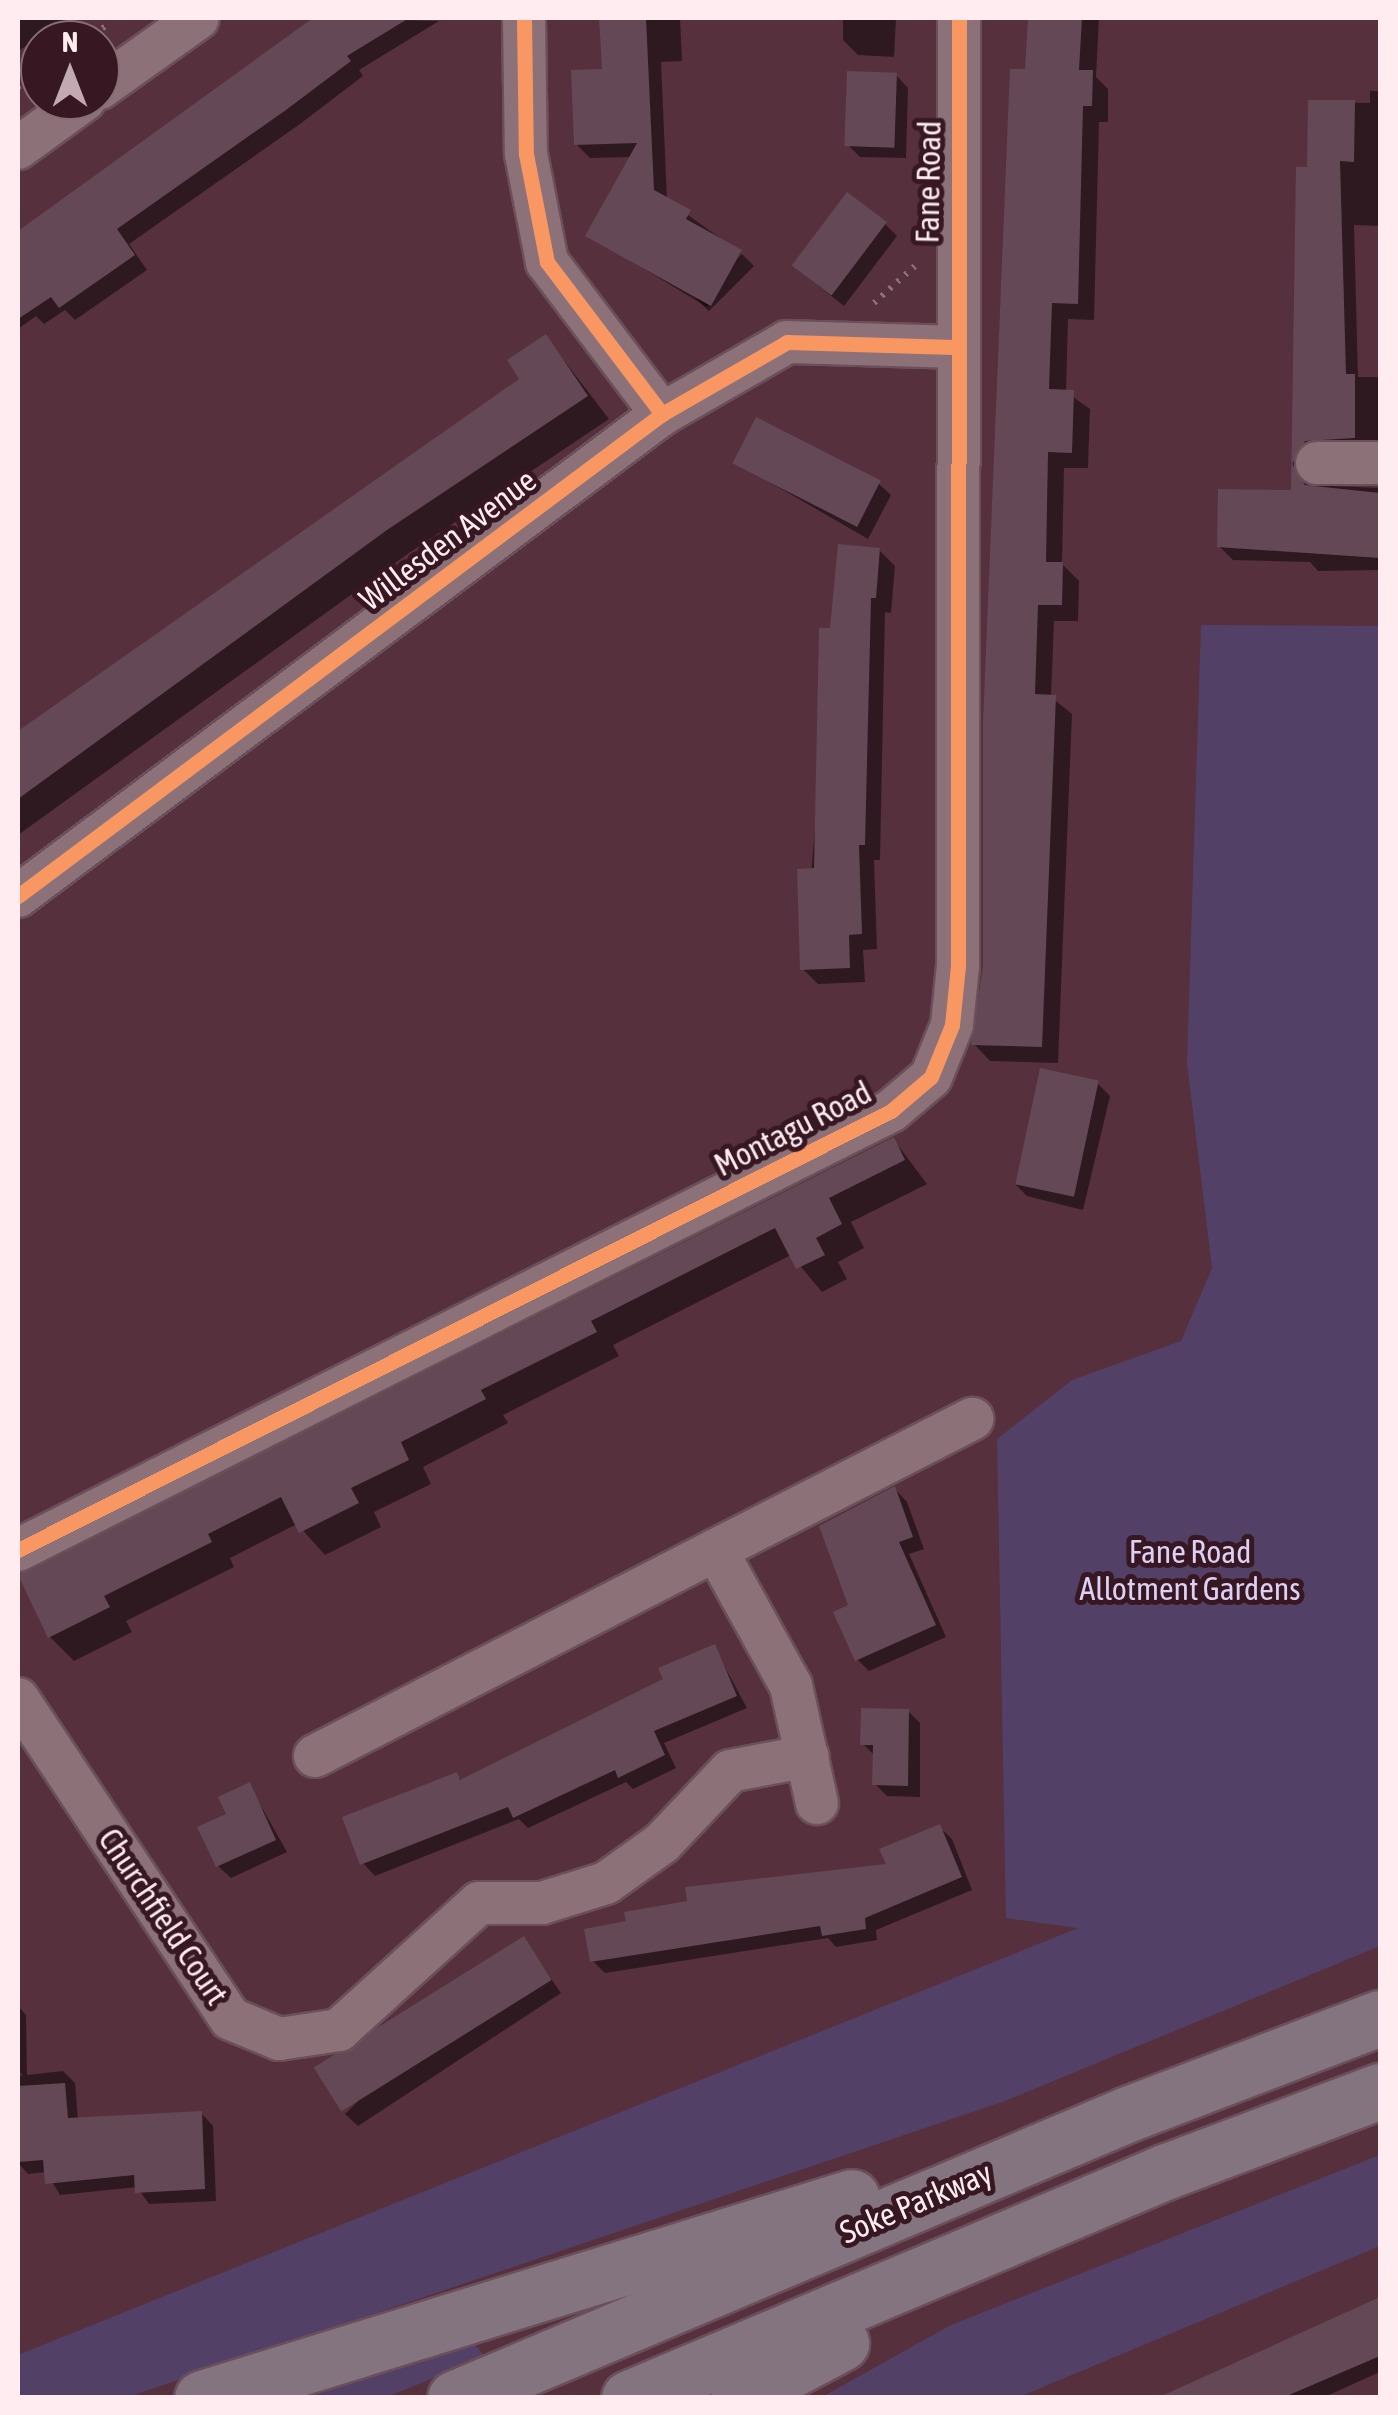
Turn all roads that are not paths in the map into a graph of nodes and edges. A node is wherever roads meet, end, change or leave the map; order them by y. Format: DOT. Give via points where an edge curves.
graph roads {
  1 [pos="198,18"];
  2 [pos="524,18"];
  3 [pos="959,18"];
  4 [pos="120,74"];
  5 [pos="56,120"];
  6 [pos="18,148"];
  7 [pos="954,347"];
  8 [pos="662,414"];
  9 [pos="1317,463"];
  10 [pos="1380,463"];
  11 [pos="18,896"];
  12 [pos="972,1418"];
  13 [pos="18,1550"];
  14 [pos="716,1550"];
  15 [pos="18,1699"];
  16 [pos="314,1756"];
  17 [pos="808,1756"];
  18 [pos="817,1803"];
  19 [pos="1380,2018"];
  20 [pos="1380,2091"];
  21 [pos="1128,2114"];
  22 [pos="1167,2171"];
  23 [pos="202,2398"];
  24 [pos="454,2398"];
  25 [pos="629,2398"];
  26 [pos="738,2398"];
  1 -- 4 [label="street"];
  2 -- 8 [label="street" via="526,154 548,262"];
  3 -- 7 [label="street, Fane Road"];
  5 -- 6 [label="street"];
  7 -- 8 [label="street, Willesden Avenue" via="787,342"];
  7 -- 13 [label="street, Montagu Road" via="958,966 952,1025 931,1077 891,1111"];
  8 -- 11 [label="street, Willesden Avenue"];
  9 -- 10 [label="street"];
  12 -- 14 [label="street"];
  14 -- 16 [label="street"];
  14 -- 17 [label="street" via="791,1686"];
  15 -- 17 [label="street, Churchfield Court" via="231,2018 278,2039 339,2030 478,1902 542,1902 606,1883 662,1843 730,1772"];
  17 -- 18 [label="street"];
  19 -- 21 [label="highway, Soke Parkway"];
  20 -- 22 [label="highway, Soke Parkway"];
  21 -- 23 [label="highway"];
  21 -- 24 [label="highway, Soke Parkway"];
  22 -- 25 [label="highway, Soke Parkway"];
  22 -- 26 [label="highway"];
}
